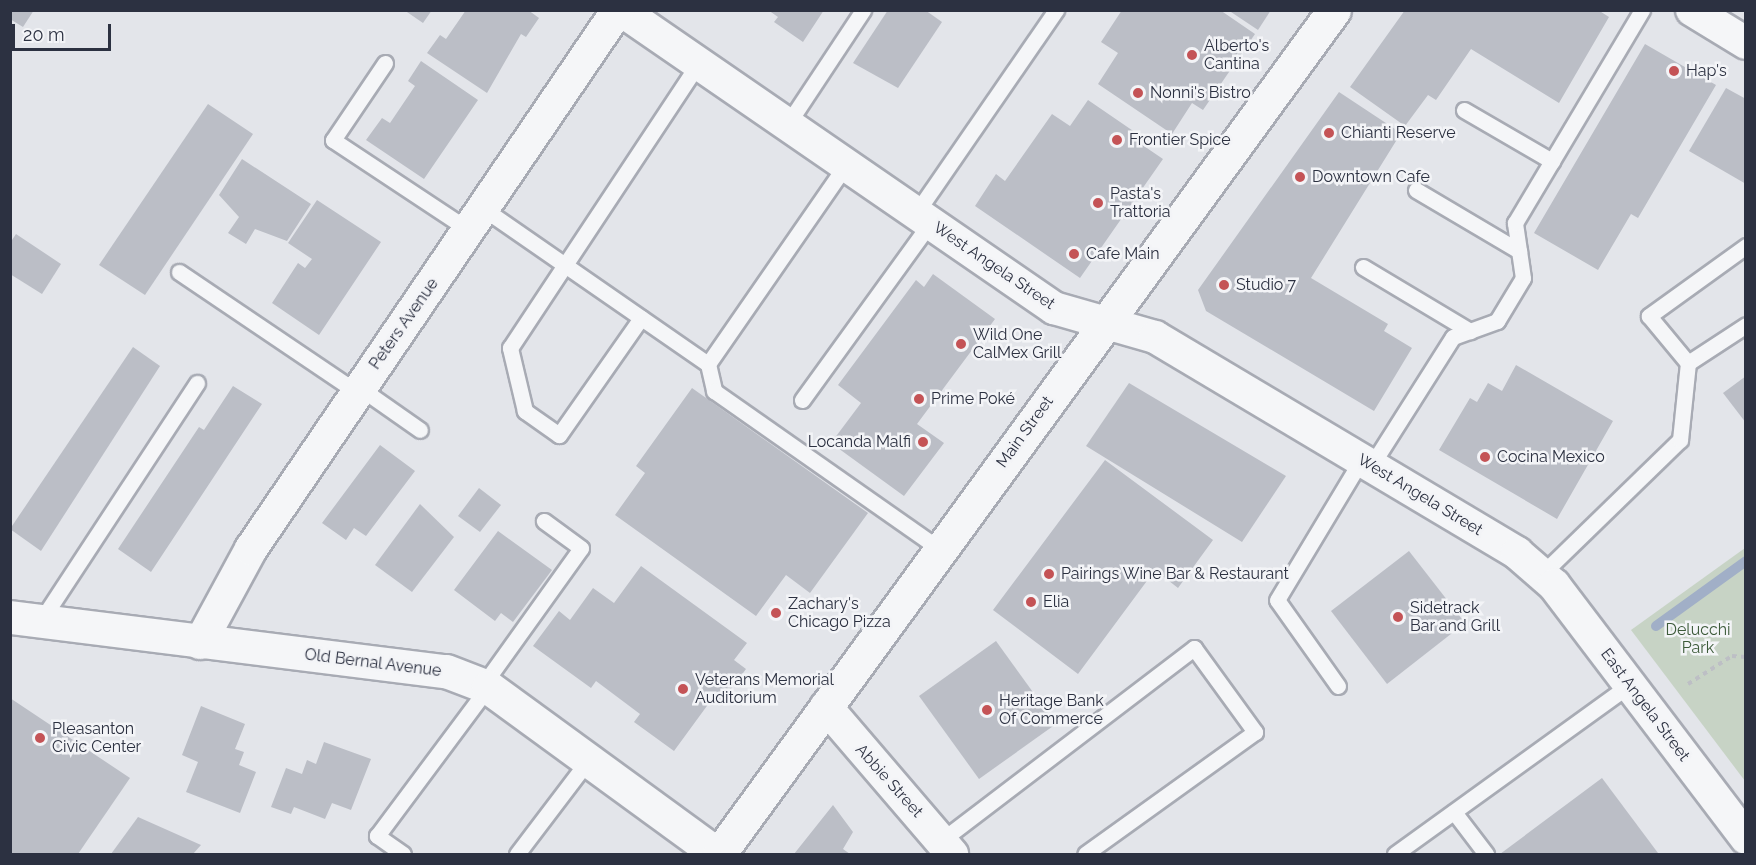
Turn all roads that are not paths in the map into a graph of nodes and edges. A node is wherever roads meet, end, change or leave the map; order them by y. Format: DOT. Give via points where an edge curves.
graph roads {
  1 [pos="620,10"];
  2 [pos="863,10"];
  3 [pos="1056,10"];
  4 [pos="1334,10"];
  5 [pos="1642,10"];
  6 [pos="1710,15"];
  7 [pos="1746,44"];
  8 [pos="385,63"];
  9 [pos="698,64"];
  10 [pos="1464,110"];
  11 [pos="787,125"];
  12 [pos="1552,161"];
  13 [pos="846,165"];
  14 [pos="1416,190"];
  15 [pos="923,218"];
  16 [pos="476,219"];
  17 [pos="1746,246"];
  18 [pos="1519,250"];
  19 [pos="564,265"];
  20 [pos="1363,267"];
  21 [pos="179,272"];
  22 [pos="641,318"];
  23 [pos="1106,323"];
  24 [pos="1746,325"];
  25 [pos="1470,331"];
  26 [pos="1688,363"];
  27 [pos="708,364"];
  28 [pos="197,383"];
  29 [pos="358,390"];
  30 [pos="802,400"];
  31 [pos="420,430"];
  32 [pos="1366,463"];
  33 [pos="544,521"];
  34 [pos="940,549"];
  35 [pos="1543,573"];
  36 [pos="25,619"];
  37 [pos="200,643"];
  38 [pos="1629,685"];
  39 [pos="485,686"];
  40 [pos="1338,686"];
  41 [pos="826,707"];
  42 [pos="590,758"];
  43 [pos="1454,812"];
  44 [pos="1746,838"];
  45 [pos="947,848"];
  46 [pos="403,855"];
  47 [pos="517,855"];
  48 [pos="718,855"];
  49 [pos="1085,855"];
  50 [pos="1395,855"];
  51 [pos="1486,855"];
  1 -- 9 [label="street, West Angela Street"];
  1 -- 16 [label="street, Peters Avenue"];
  2 -- 11 [label="lane"];
  3 -- 15 [label="lane"];
  4 -- 23 [label="street, Main Street"];
  5 -- 12 [label="lane"];
  6 -- 7 [label="street"];
  8 -- 16 [label="lane" via="333,140"];
  9 -- 11 [label="street, West Angela Street"];
  9 -- 19 [label="lane"];
  10 -- 12 [label="lane"];
  11 -- 13 [label="street, West Angela Street"];
  12 -- 18 [label="lane" via="1515,224"];
  13 -- 15 [label="street, West Angela Street"];
  13 -- 27 [label="lane"];
  14 -- 18 [label="lane"];
  15 -- 23 [label="street, West Angela Street" via="1054,308"];
  15 -- 30 [label="lane"];
  16 -- 19 [label="lane"];
  16 -- 29 [label="street, Peters Avenue"];
  17 -- 26 [label="lane" via="1649,316"];
  18 -- 25 [label="lane" via="1522,278 1497,321"];
  19 -- 22 [label="lane"];
  19 -- 22 [label="lane" via="510,348 525,411 550,429 559,435"];
  20 -- 25 [label="lane"];
  21 -- 29 [label="lane"];
  22 -- 27 [label="lane"];
  23 -- 32 [label="street, West Angela Street" via="1155,337"];
  23 -- 34 [label="street, Main Street"];
  24 -- 26 [label="lane"];
  25 -- 32 [label="lane" via="1453,338"];
  26 -- 35 [label="lane" via="1680,441"];
  27 -- 34 [label="lane" via="714,391"];
  28 -- 36 [label="lane"];
  29 -- 31 [label="lane"];
  29 -- 37 [label="street, Peters Avenue" via="251,549"];
  32 -- 35 [label="street, West Angela Street"];
  32 -- 40 [label="lane" via="1276,600"];
  33 -- 39 [label="lane" via="581,548"];
  34 -- 41 [label="street, Main Street"];
  35 -- 38 [label="street, East Angela Street"];
  36 -- 37 [label="street, Old Bernal Avenue"];
  37 -- 39 [label="street, Old Bernal Avenue" via="446,671"];
  38 -- 43 [label="lane"];
  38 -- 44 [label="street, East Angela Street"];
  39 -- 42 [label="street, Old Bernal Avenue"];
  39 -- 46 [label="lane" via="377,836"];
  41 -- 45 [label="street, Abbie Street"];
  41 -- 48 [label="street, Main Street"];
  42 -- 47 [label="lane"];
  42 -- 48 [label="street, Old Bernal Avenue"];
  43 -- 50 [label="lane"];
  43 -- 51 [label="lane"];
  45 -- 49 [label="lane" via="1194,648 1255,732"];
}
